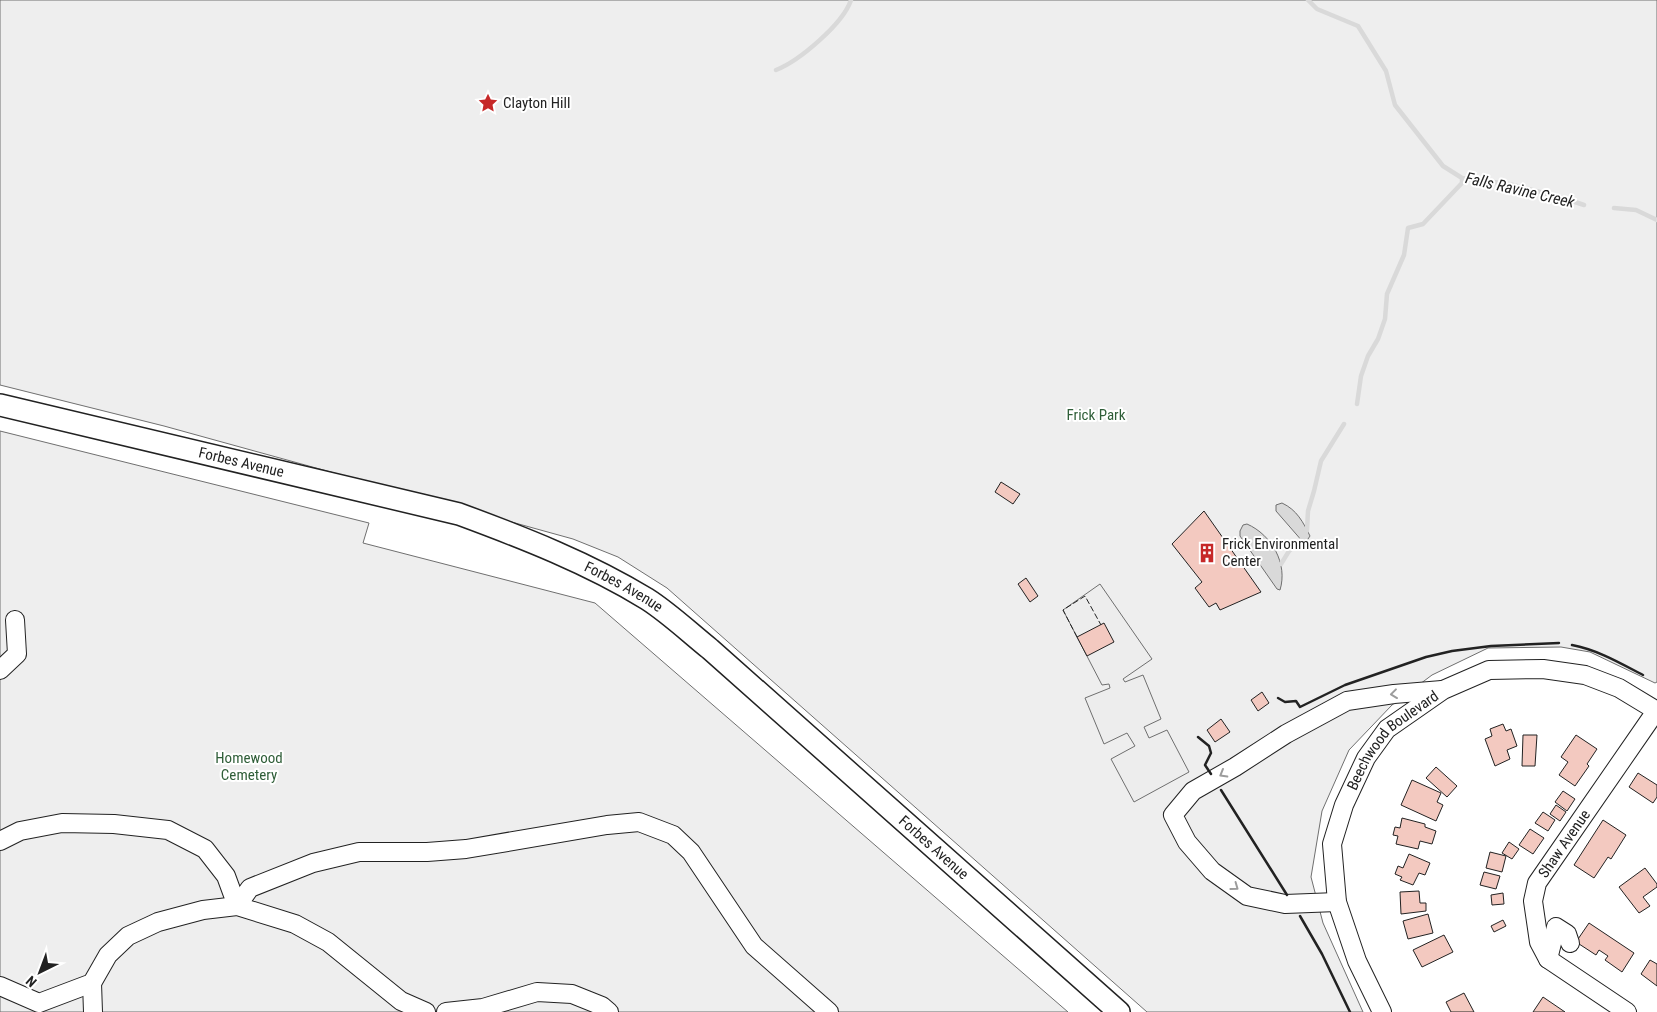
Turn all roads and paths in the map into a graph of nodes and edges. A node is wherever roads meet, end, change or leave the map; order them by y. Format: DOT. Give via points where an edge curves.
graph roads {
  1 [pos="0,405"];
  2 [pos="15,620"];
  3 [pos="0,670"];
  4 [pos="1443,690"];
  5 [pos="1656,711"];
  6 [pos="0,842"];
  7 [pos="1337,902"];
  8 [pos="237,906"];
  9 [pos="1570,942"];
  10 [pos="1548,959"];
  11 [pos="92,983"];
  12 [pos="0,986"];
  13 [pos="39,1003"];
  14 [pos="54,1012"];
  15 [pos="93,1012"];
  16 [pos="426,1012"];
  17 [pos="446,1012"];
  18 [pos="610,1012"];
  19 [pos="829,1012"];
  20 [pos="1119,1012"];
  21 [pos="1382,1012"];
  22 [pos="1627,1012"];
  1 -- 20 [label="main road, Forbes Avenue" via="459,514 528,539 589,567 649,600 710,649"];
  2 -- 3 [label="street" via="17,654"];
  4 -- 5 [label="street, Beechwood Boulevard" via="1489,670 1543,669 1585,675 1620,688"];
  4 -- 7 [label="street, Beechwood Boulevard" via="1387,729 1366,758 1344,805 1332,844"];
  4 -- 7 [label="street, one-way" via="1347,701 1193,791 1173,815 1187,842 1212,871 1247,896 1285,904"];
  5 -- 10 [label="street, Shaw Avenue" via="1537,883 1533,901 1539,942"];
  6 -- 8 [label="street" via="20,831 62,823 168,830 206,849 226,876"];
  7 -- 21 [label="street, Beechwood Boulevard" via="1357,961"];
  8 -- 11 [label="street" via="203,910 158,922 128,936 108,956"];
  8 -- 16 [label="street" via="295,924 328,942 401,1001"];
  8 -- 19 [label="street" via="250,888 313,863 359,852 466,849 639,822 672,835 691,852 754,946"];
  9 -- 10 [label="street" via="1568,934 1556,928"];
  10 -- 22 [label="street"];
  11 -- 13 [label="street"];
  11 -- 15 [label="street"];
  12 -- 13 [label="street"];
  13 -- 14 [label="street"];
  17 -- 18 [label="street" via="483,1008 537,992 572,994"];
}
